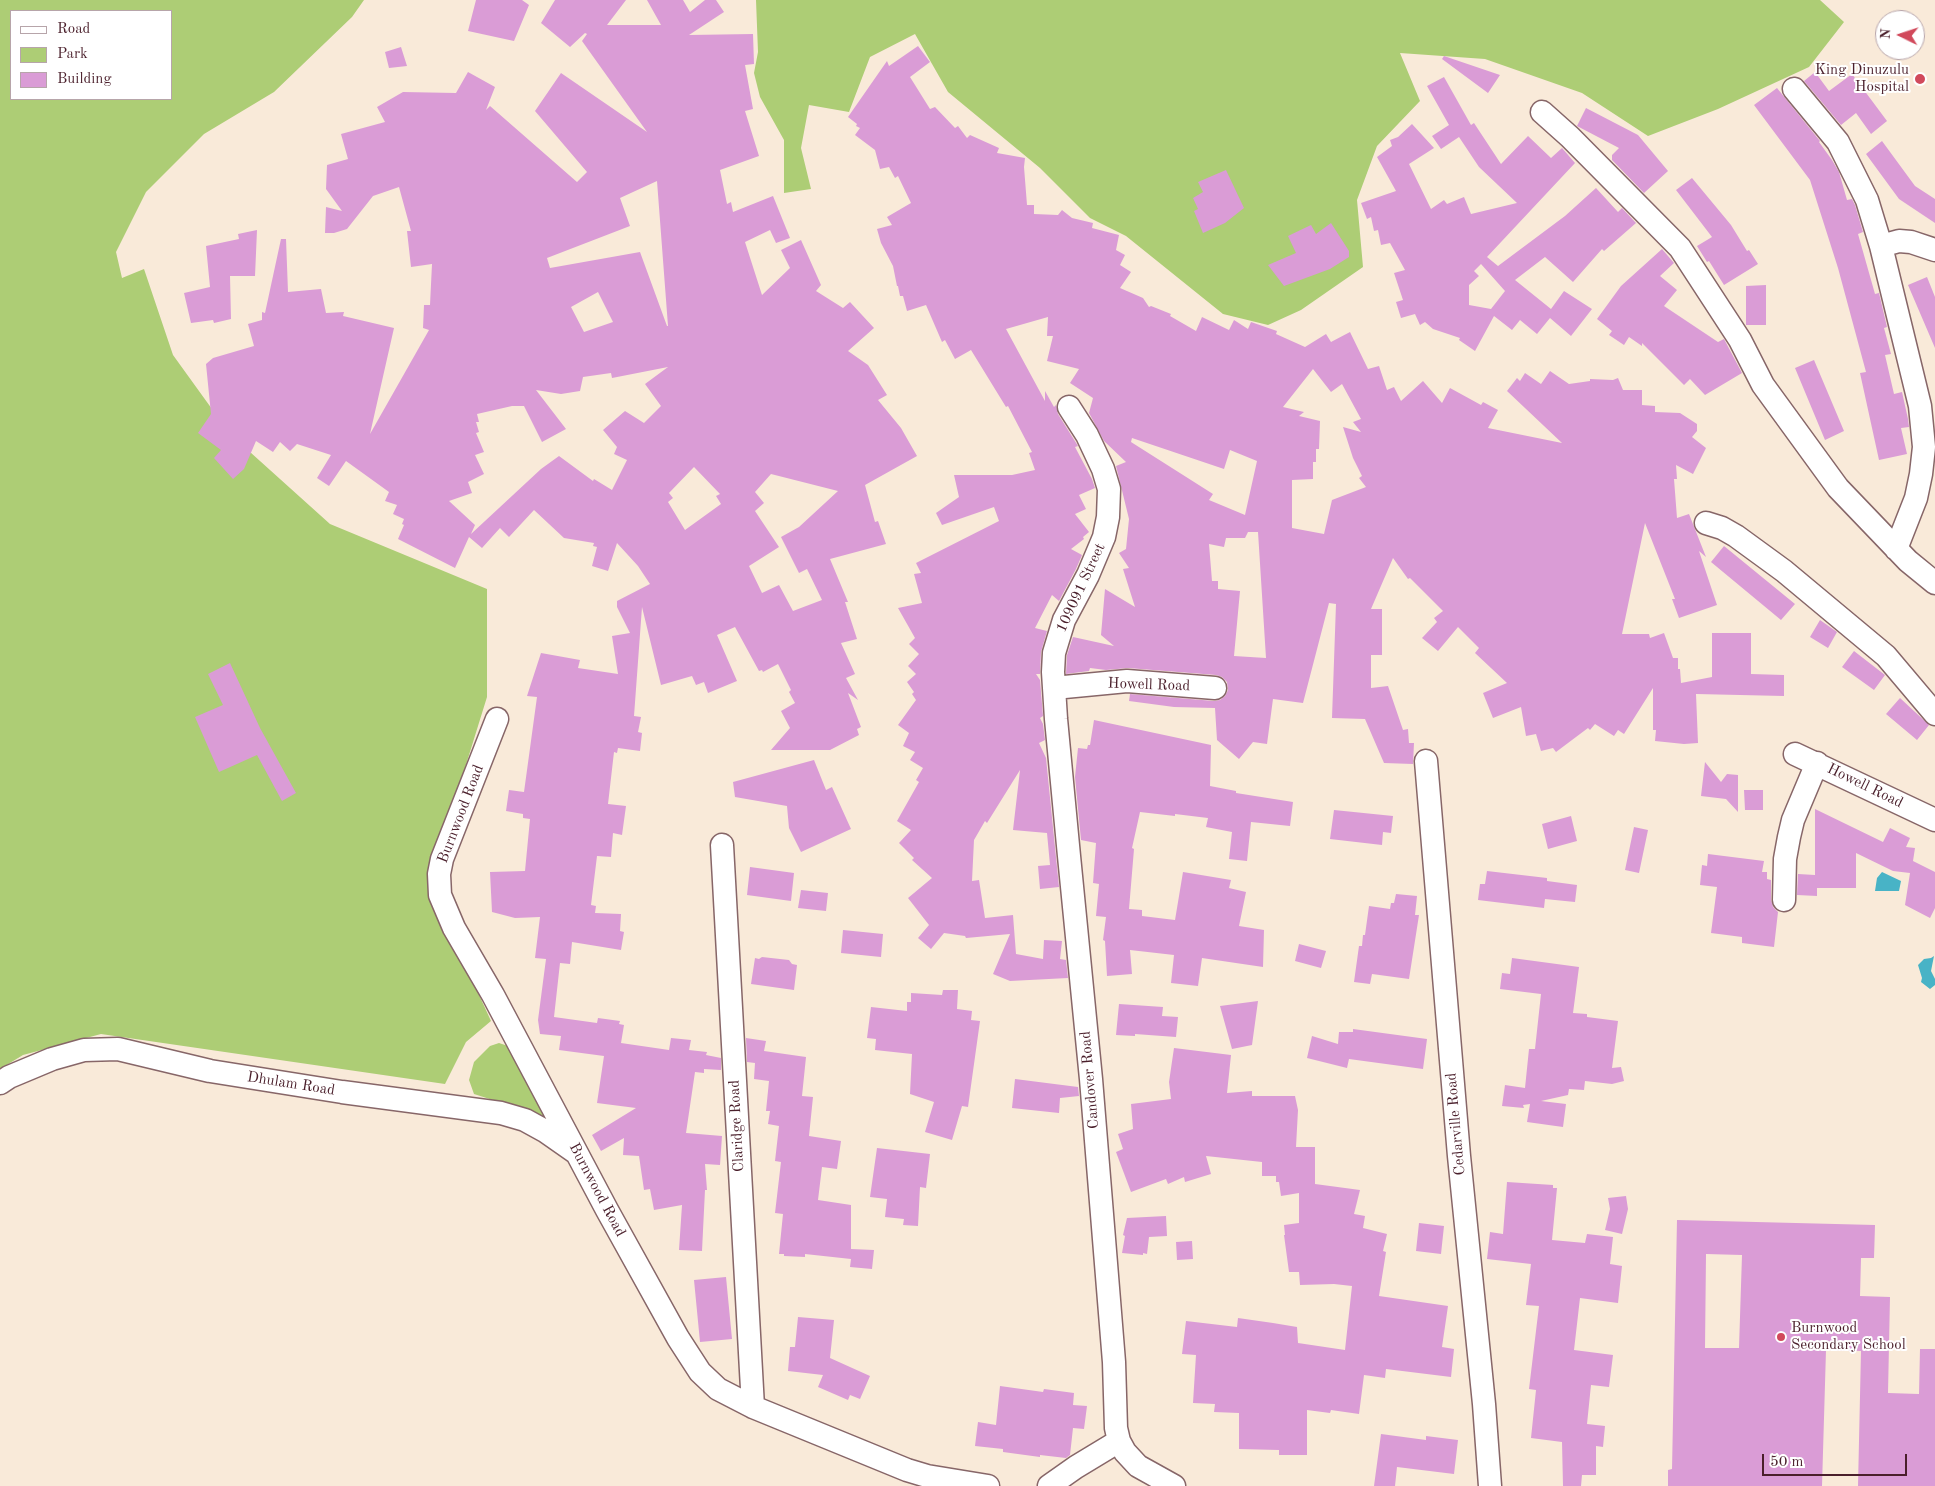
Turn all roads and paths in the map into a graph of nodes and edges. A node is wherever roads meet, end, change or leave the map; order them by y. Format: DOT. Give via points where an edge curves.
graph roads {
  1 [pos="1794,89"];
  2 [pos="1542,112"];
  3 [pos="1881,246"];
  4 [pos="1935,250"];
  5 [pos="1925,388"];
  6 [pos="1069,407"];
  7 [pos="1706,523"];
  8 [pos="1896,549"];
  9 [pos="1935,583"];
  10 [pos="1054,688"];
  11 [pos="1215,688"];
  12 [pos="1935,714"];
  13 [pos="497,719"];
  14 [pos="1056,719"];
  15 [pos="1795,754"];
  16 [pos="1426,761"];
  17 [pos="1817,763"];
  18 [pos="1935,820"];
  19 [pos="722,845"];
  20 [pos="1784,900"];
  21 [pos="0,1083"];
  22 [pos="580,1156"];
  23 [pos="752,1407"];
  24 [pos="1119,1441"];
  25 [pos="988,1486"];
  26 [pos="1049,1486"];
  27 [pos="1174,1486"];
  28 [pos="1490,1486"];
  1 -- 3 [label="street" via="1838,142 1867,200"];
  2 -- 8 [label="street" via="1680,248 1719,305 1764,385 1838,488"];
  3 -- 4 [label="street" via="1899,241"];
  3 -- 5 [label="street"];
  5 -- 8 [label="street" via="1920,406 1924,448 1921,474 1913,506"];
  6 -- 10 [label="street, 109091 Street" via="1087,434 1103,469 1109,502 1102,544 1058,636 1054,653"];
  7 -- 12 [label="street" via="1736,536 1784,571 1886,656"];
  8 -- 9 [label="street"];
  10 -- 11 [label="street, Howell Road" via="1127,681"];
  10 -- 14 [label="street, 109091 Street"];
  13 -- 22 [label="street, Burnwood Road" via="442,859 438,874 440,895 454,928"];
  14 -- 24 [label="street, Candover Road" via="1091,1079"];
  15 -- 17 [label="street, Howell Road"];
  16 -- 28 [label="street, Cedarville Road"];
  17 -- 18 [label="street, Howell Road"];
  17 -- 20 [label="street" via="1793,820 1784,859"];
  19 -- 23 [label="street, Claridge Road"];
  21 -- 22 [label="street, Dhulam Road" via="52,1059 84,1050 118,1048 210,1071 501,1113 525,1120"];
  22 -- 23 [label="street, Burnwood Road" via="646,1282 700,1372 718,1389"];
  23 -- 25 [label="street, Burnwood Road" via="907,1470"];
  24 -- 26 [label="street"];
  24 -- 27 [label="street, Candover Road" via="1138,1466"];
}
